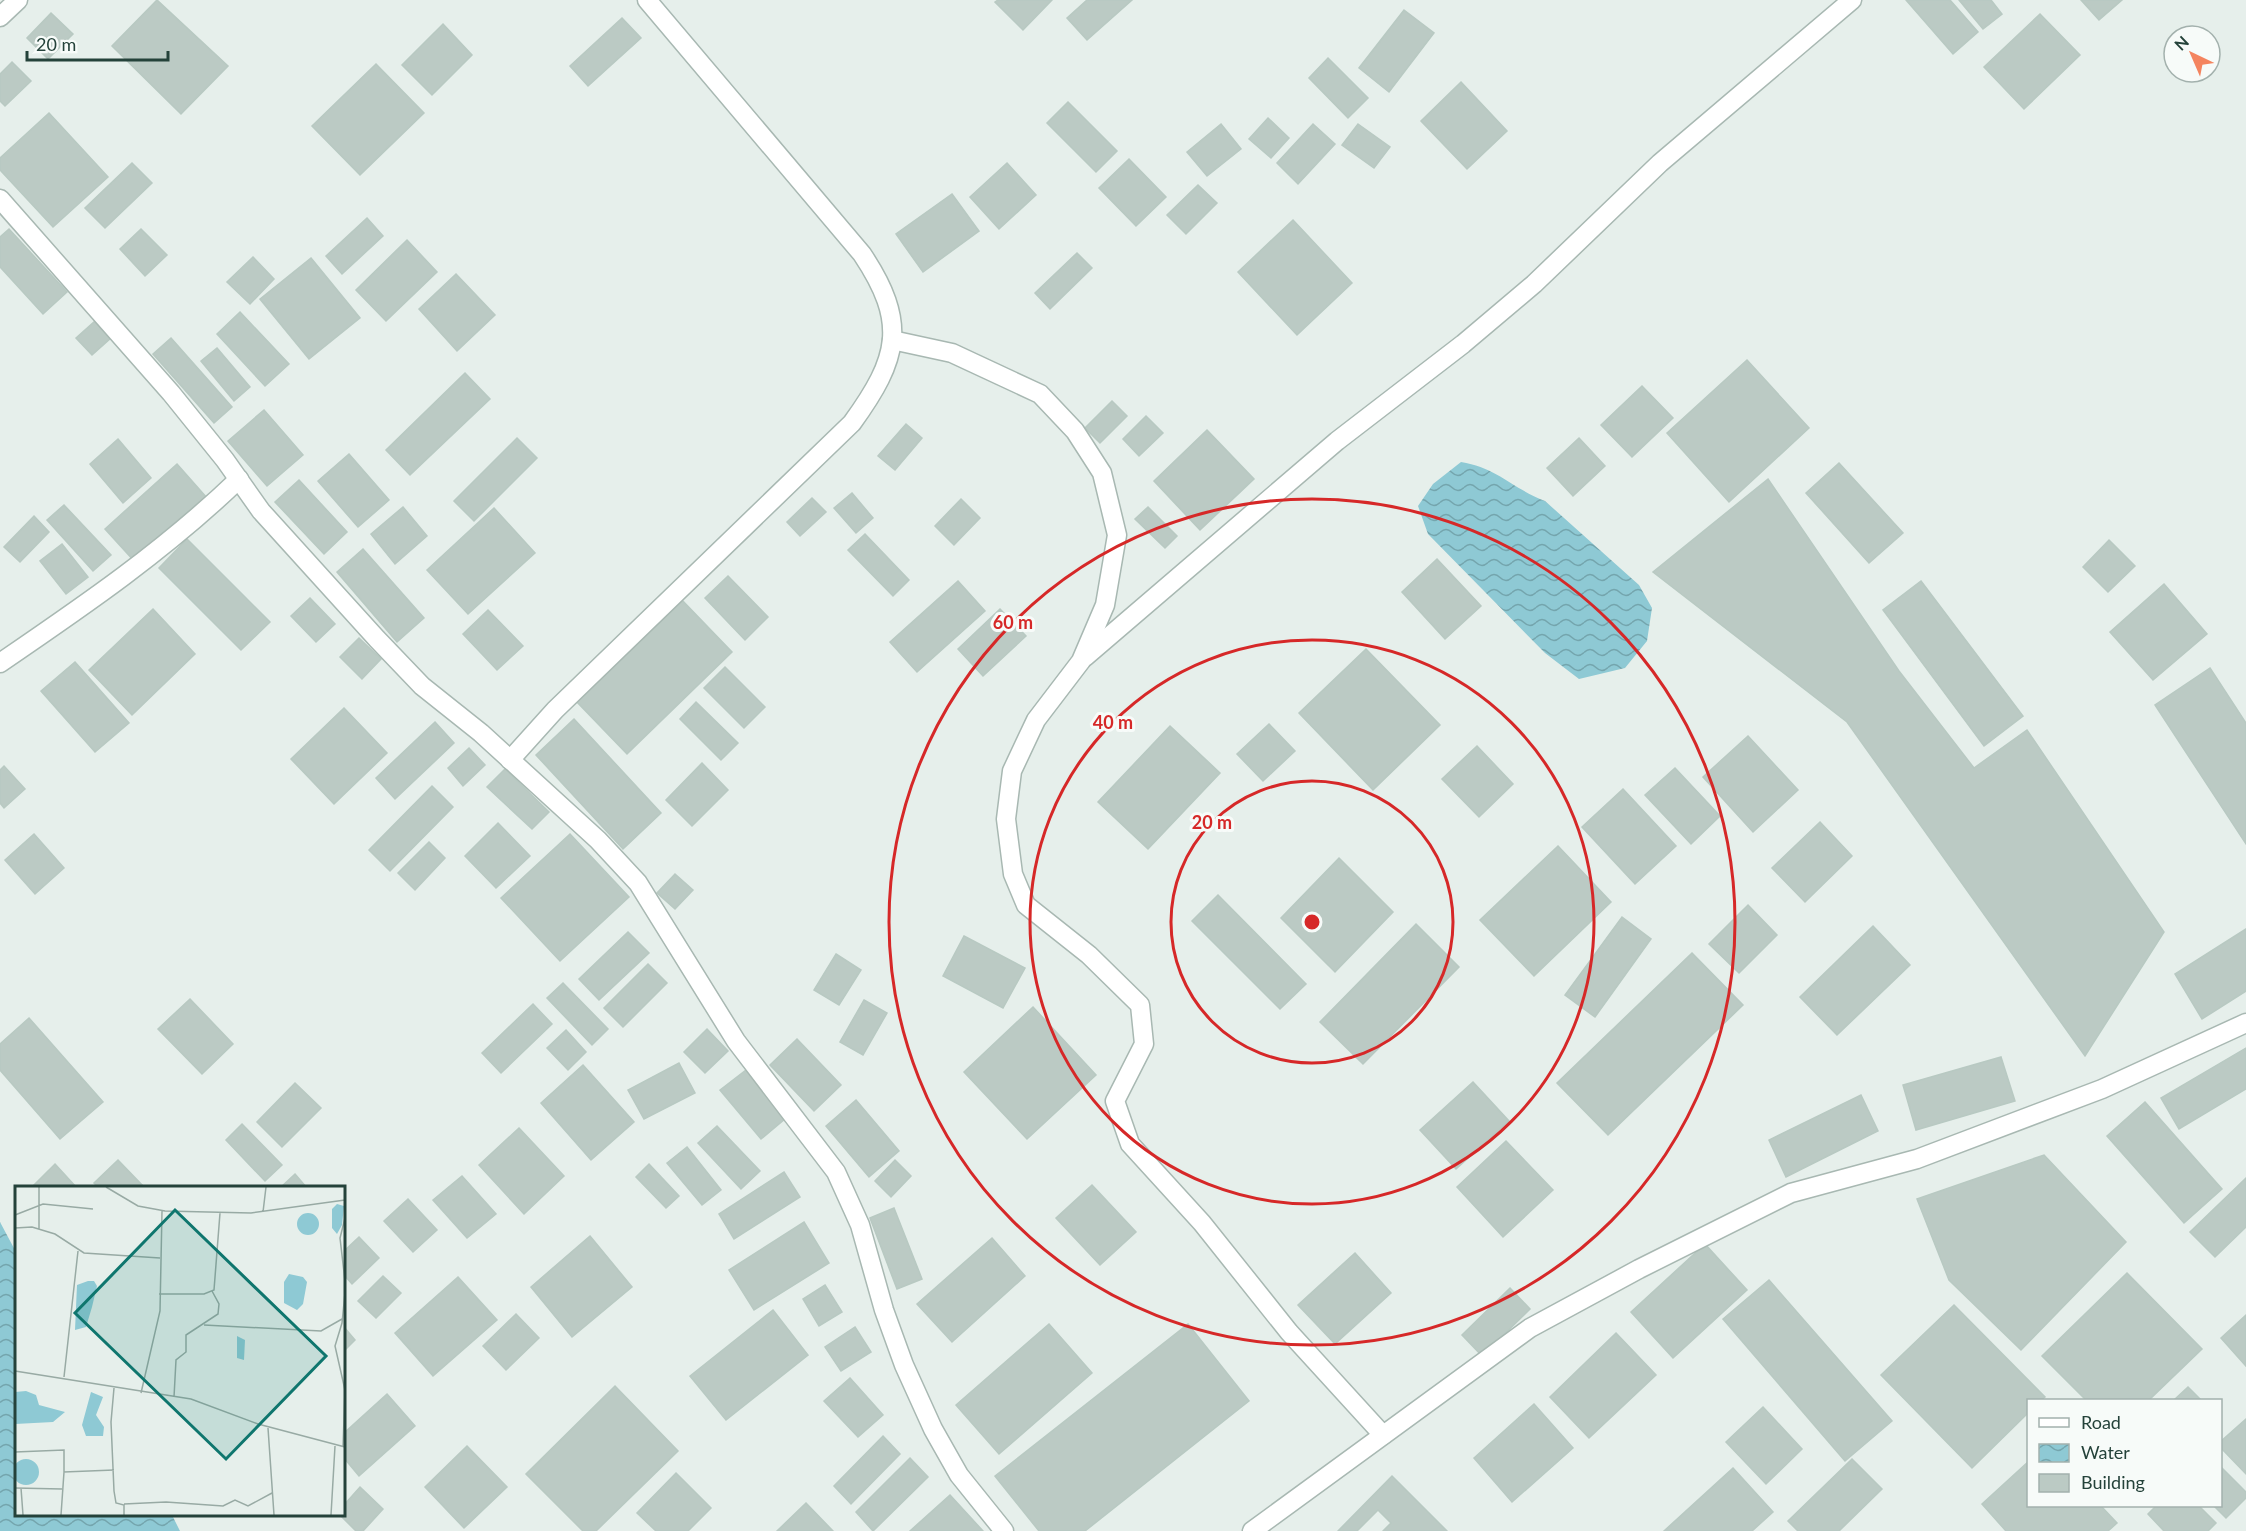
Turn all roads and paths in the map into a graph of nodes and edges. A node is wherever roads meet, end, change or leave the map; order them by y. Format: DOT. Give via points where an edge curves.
graph roads {
  1 [pos="18,0"];
  2 [pos="647,0"];
  3 [pos="1852,0"];
  4 [pos="0,17"];
  5 [pos="0,199"];
  6 [pos="892,340"];
  7 [pos="239,479"];
  8 [pos="1081,661"];
  9 [pos="0,663"];
  10 [pos="510,760"];
  11 [pos="2246,1023"];
  12 [pos="1383,1435"];
  13 [pos="1004,1531"];
  14 [pos="1252,1531"];
  1 -- 4 [label="street"];
  2 -- 6 [label="street" via="862,254 882,284 894,319"];
  3 -- 8 [label="street" via="1660,164 1534,284 1337,441"];
  5 -- 7 [label="street" via="171,393"];
  6 -- 8 [label="street" via="952,353 1040,394 1075,430 1102,473 1117,535 1105,605"];
  6 -- 10 [label="street" via="876,391 852,423 555,710"];
  7 -- 9 [label="street" via="152,555 72,616"];
  7 -- 10 [label="street" via="261,511 422,686"];
  8 -- 12 [label="street" via="1035,720 1012,771 1006,819 1013,874 1026,905 1089,955 1140,1005 1144,1044 1115,1101 1130,1144 1202,1223 1289,1332"];
  10 -- 13 [label="street" via="598,840 638,883 736,1041 836,1172 860,1225 896,1343 933,1429 959,1475"];
  11 -- 12 [label="street" via="2102,1089 1917,1160 1791,1193 1530,1328"];
  12 -- 14 [label="street"];
}
